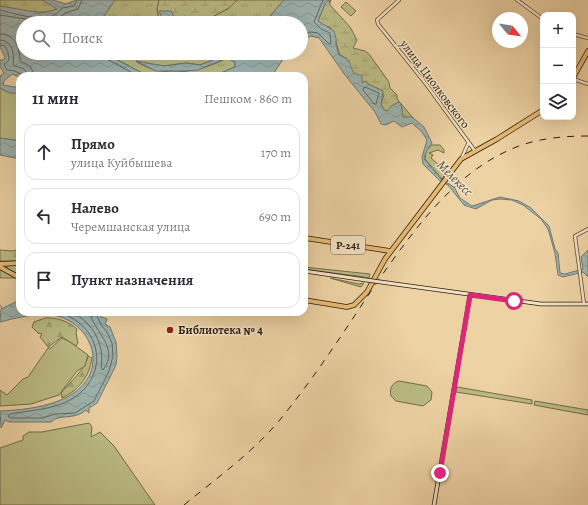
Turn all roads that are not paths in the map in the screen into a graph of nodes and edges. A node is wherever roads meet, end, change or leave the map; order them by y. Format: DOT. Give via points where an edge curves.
graph roads {
  1 [pos="399,0"];
  2 [pos="517,0"];
  3 [pos="540,17"];
  4 [pos="576,35"];
  5 [pos="588,38"];
  6 [pos="588,51"];
  7 [pos="576,73"];
  8 [pos="576,79"];
  9 [pos="588,84"];
  10 [pos="540,112"];
  11 [pos="469,143"];
  12 [pos="475,151"];
  13 [pos="461,160"];
  14 [pos="588,229"];
  15 [pos="308,241"];
  16 [pos="390,251"];
  17 [pos="16,263"];
  18 [pos="0,264"];
  19 [pos="0,267"];
  20 [pos="308,272"];
  21 [pos="16,276"];
  22 [pos="470,295"];
  23 [pos="308,301"];
  24 [pos="584,304"];
  25 [pos="588,304"];
  26 [pos="434,505"];
  1 -- 11 [label="street, улица Циолковского" via="377,22"];
  2 -- 3 [label="street"];
  4 -- 5 [label="street"];
  6 -- 7 [label="highway"];
  8 -- 9 [label="street"];
  10 -- 12 [label="highway"];
  11 -- 12 [label="street"];
  11 -- 13 [label="street, улица Циолковского"];
  12 -- 13 [label="highway"];
  13 -- 16 [label="highway"];
  14 -- 24 [label="street" via="575,236"];
  15 -- 16 [label="highway, Р-241"];
  16 -- 23 [label="highway" via="379,267 371,286 356,303 347,307"];
  17 -- 18 [label="highway"];
  19 -- 21 [label="highway"];
  20 -- 22 [label="main road, bridge"];
  22 -- 24 [label="main road" via="541,304"];
  22 -- 26 [label="main road"];
  24 -- 25 [label="main road"];
}
